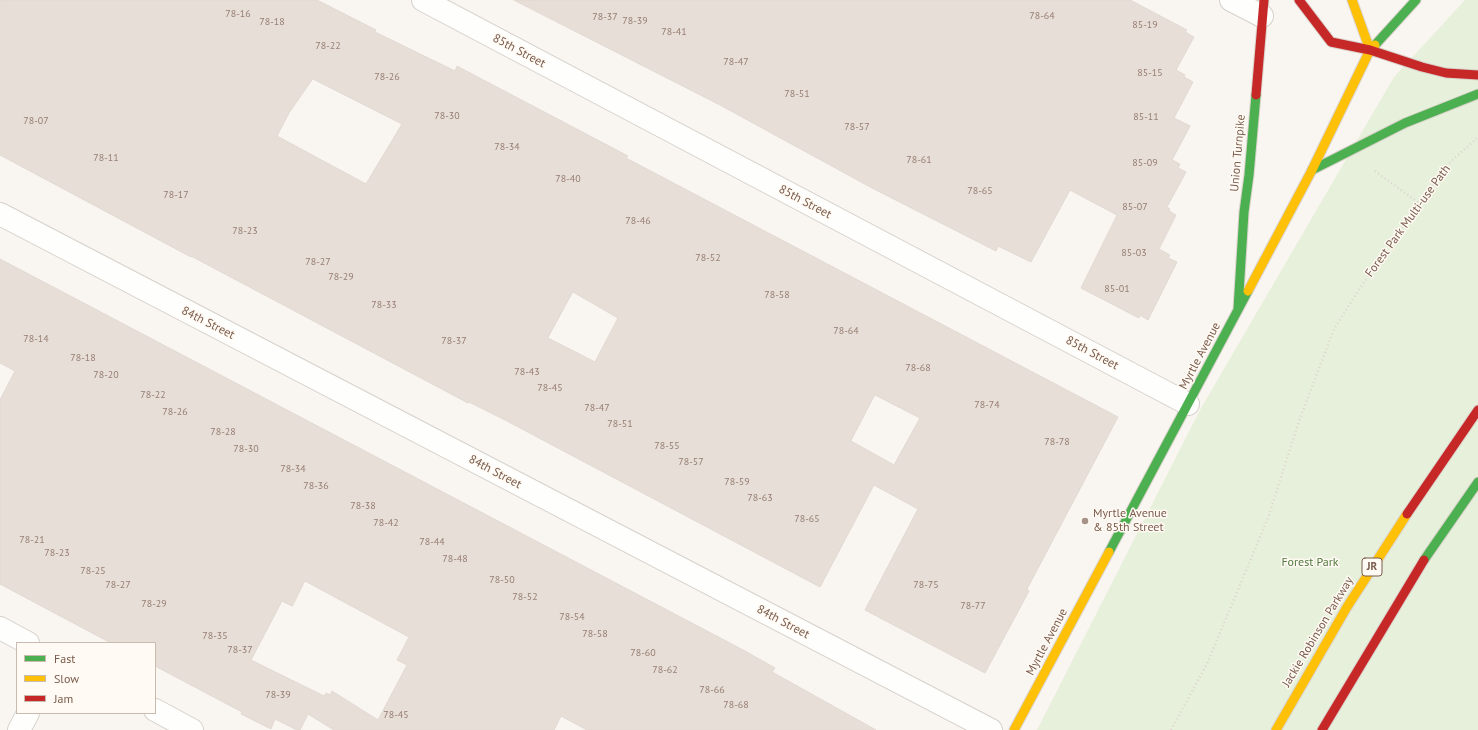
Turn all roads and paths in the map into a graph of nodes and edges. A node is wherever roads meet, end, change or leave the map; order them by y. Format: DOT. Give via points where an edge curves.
graph roads {
  1 [pos="423,0"];
  2 [pos="1231,0"];
  3 [pos="1299,0"];
  4 [pos="1352,0"];
  5 [pos="1416,0"];
  6 [pos="1263,8"];
  7 [pos="1370,50"];
  8 [pos="1478,75"];
  9 [pos="1478,94"];
  10 [pos="1478,137"];
  11 [pos="1372,169"];
  12 [pos="1312,170"];
  13 [pos="1419,203"];
  14 [pos="0,214"];
  15 [pos="1238,309"];
  16 [pos="1188,404"];
  17 [pos="1478,410"];
  18 [pos="1478,482"];
  19 [pos="0,628"];
  20 [pos="26,642"];
  21 [pos="156,711"];
  22 [pos="27,714"];
  23 [pos="19,730"];
  24 [pos="192,730"];
  25 [pos="991,730"];
  26 [pos="1014,730"];
  27 [pos="1170,730"];
  28 [pos="1276,730"];
  29 [pos="1322,730"];
  1 -- 16 [label="street, 85th Street"];
  2 -- 6 [label="street"];
  3 -- 7 [label="main road" via="1331,42"];
  4 -- 7 [label="main road"];
  5 -- 7 [label="main road, Myrtle Avenue"];
  6 -- 15 [label="main road, Union Turnpike" via="1244,212"];
  7 -- 8 [label="main road" via="1446,73"];
  7 -- 12 [label="main road, Myrtle Avenue"];
  9 -- 12 [label="main road" via="1405,122"];
  10 -- 13 [label="path, Forest Park Multi-use Path" via="1445,167"];
  11 -- 13 [label="path"];
  12 -- 15 [label="main road, Myrtle Avenue"];
  13 -- 27 [label="path, Forest Park Multi-use Path" via="1334,329 1299,421 1268,518 1207,664"];
  14 -- 25 [label="street, 84th Street"];
  15 -- 16 [label="main road, Myrtle Avenue"];
  16 -- 26 [label="main road, Myrtle Avenue"];
  17 -- 28 [label="main road, Jackie Robinson Parkway / JR" via="1360,586"];
  18 -- 29 [label="main road" via="1431,549"];
  19 -- 20 [label="street"];
  21 -- 24 [label="street"];
  22 -- 23 [label="street"];
}
